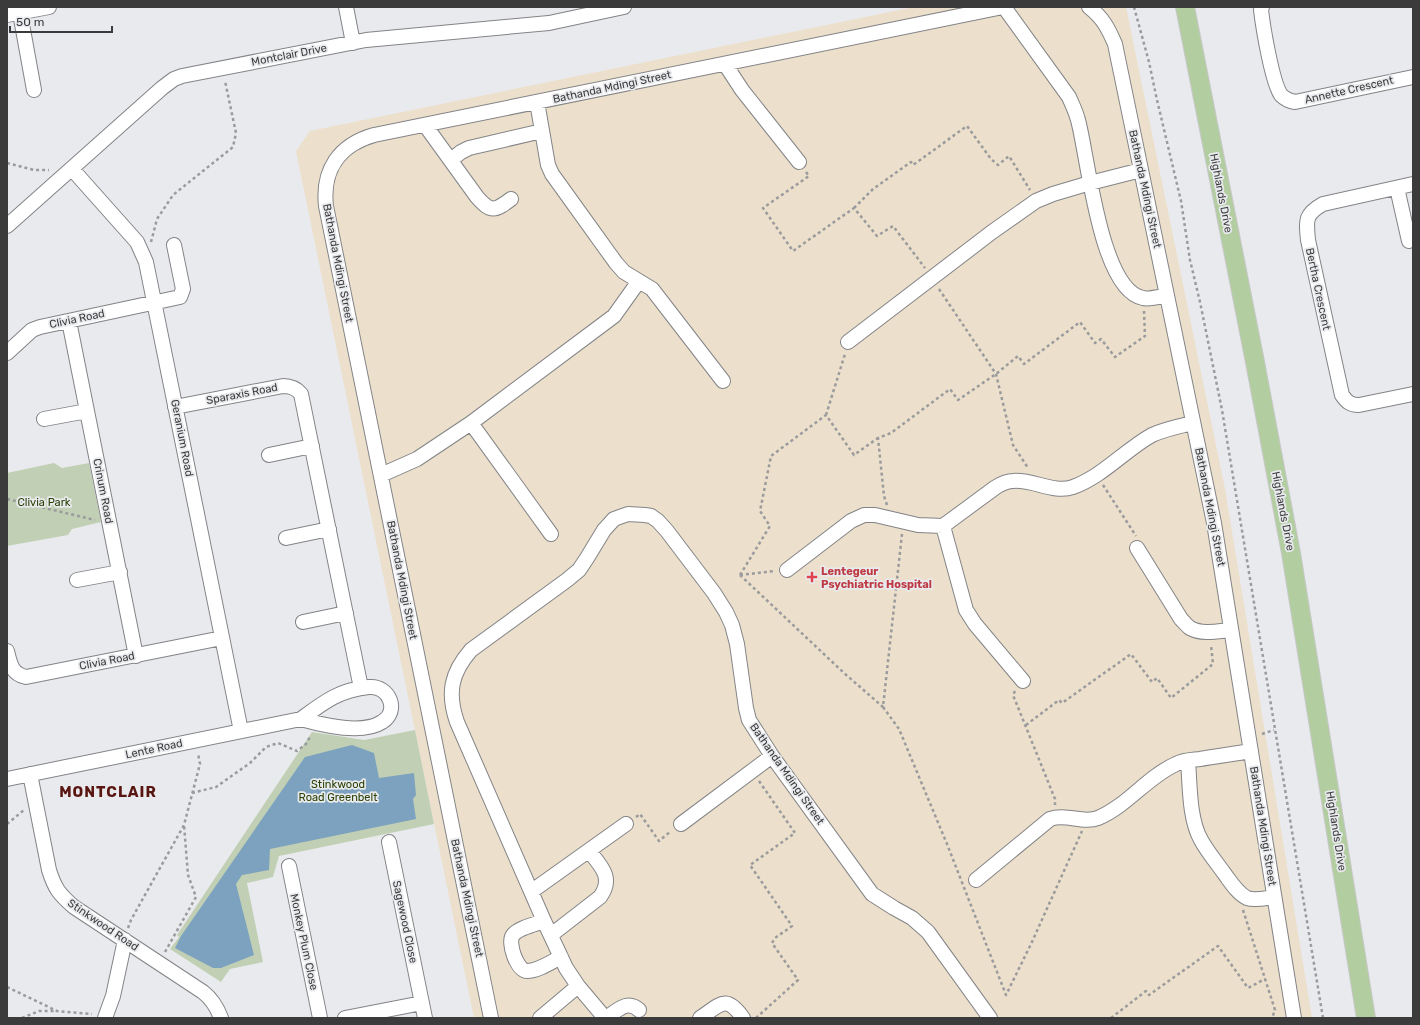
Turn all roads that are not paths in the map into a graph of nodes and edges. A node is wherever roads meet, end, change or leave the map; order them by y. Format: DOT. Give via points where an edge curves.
graph roads {
  1 [pos="49,7"];
  2 [pos="346,7"];
  3 [pos="624,7"];
  4 [pos="1004,7"];
  5 [pos="1089,7"];
  6 [pos="1185,7"];
  7 [pos="1262,7"];
  8 [pos="14,14"];
  9 [pos="353,43"];
  10 [pos="725,64"];
  11 [pos="1413,77"];
  12 [pos="34,90"];
  13 [pos="537,102"];
  14 [pos="425,125"];
  15 [pos="542,131"];
  16 [pos="451,160"];
  17 [pos="799,162"];
  18 [pos="72,169"];
  19 [pos="1141,170"];
  20 [pos="1090,183"];
  21 [pos="1413,184"];
  22 [pos="1398,188"];
  23 [pos="510,199"];
  24 [pos="7,226"];
  25 [pos="1408,241"];
  26 [pos="174,245"];
  27 [pos="639,281"];
  28 [pos="1167,296"];
  29 [pos="154,303"];
  30 [pos="69,321"];
  31 [pos="848,342"];
  32 [pos="7,353"];
  33 [pos="723,381"];
  34 [pos="1413,394"];
  35 [pos="176,407"];
  36 [pos="87,411"];
  37 [pos="44,419"];
  38 [pos="1193,423"];
  39 [pos="471,424"];
  40 [pos="312,446"];
  41 [pos="269,454"];
  42 [pos="381,476"];
  43 [pos="942,526"];
  44 [pos="329,529"];
  45 [pos="551,534"];
  46 [pos="286,538"];
  47 [pos="1137,548"];
  48 [pos="787,570"];
  49 [pos="120,572"];
  50 [pos="77,580"];
  51 [pos="346,613"];
  52 [pos="303,622"];
  53 [pos="1232,630"];
  54 [pos="222,638"];
  55 [pos="7,651"];
  56 [pos="136,656"];
  57 [pos="1022,681"];
  58 [pos="361,688"];
  59 [pos="300,719"];
  60 [pos="241,731"];
  61 [pos="1251,751"];
  62 [pos="772,756"];
  63 [pos="1188,761"];
  64 [pos="30,774"];
  65 [pos="7,779"];
  66 [pos="626,824"];
  67 [pos="681,824"];
  68 [pos="389,842"];
  69 [pos="589,850"];
  70 [pos="288,866"];
  71 [pos="976,880"];
  72 [pos="532,891"];
  73 [pos="1274,897"];
  74 [pos="544,921"];
  75 [pos="551,936"];
  76 [pos="125,940"];
  77 [pos="561,957"];
  78 [pos="578,986"];
  79 [pos="422,1002"];
  80 [pos="639,1010"];
  81 [pos="106,1016"];
  82 [pos="221,1018"];
  83 [pos="320,1018"];
  84 [pos="345,1018"];
  85 [pos="425,1018"];
  86 [pos="491,1018"];
  87 [pos="540,1018"];
  88 [pos="606,1018"];
  89 [pos="700,1018"];
  90 [pos="743,1018"];
  91 [pos="990,1018"];
  92 [pos="1294,1018"];
  93 [pos="1366,1018"];
  1 -- 8 [label="street"];
  2 -- 9 [label="street"];
  3 -- 9 [label="street, Montclair Drive" via="549,23"];
  4 -- 10 [label="street, Bathanda Mdingi Street"];
  4 -- 20 [label="street" via="1069,97 1078,119"];
  5 -- 19 [label="street, Bathanda Mdingi Street" via="1107,26 1115,44"];
  6 -- 93 [label="main road, Highlands Drive" via="1291,553"];
  7 -- 11 [label="street, Annette Crescent" via="1264,31 1276,84 1288,100 1295,102"];
  8 -- 12 [label="street"];
  9 -- 18 [label="street, Montclair Drive" via="182,76 168,83"];
  10 -- 13 [label="street, Bathanda Mdingi Street"];
  10 -- 17 [label="street" via="742,90"];
  13 -- 14 [label="street, Bathanda Mdingi Street"];
  13 -- 15 [label="street"];
  14 -- 16 [label="street"];
  14 -- 42 [label="street, Bathanda Mdingi Street" via="374,135 354,143 345,149 335,162 325,186 326,206"];
  15 -- 16 [label="street" via="469,148"];
  15 -- 27 [label="street" via="552,174 616,263 624,272"];
  16 -- 23 [label="street" via="486,206 492,209 499,208"];
  18 -- 24 [label="street, Montclair Drive"];
  18 -- 29 [label="street, Geranium Road" via="137,242 146,262"];
  19 -- 20 [label="street"];
  19 -- 28 [label="street, Bathanda Mdingi Street"];
  20 -- 28 [label="street" via="1108,254 1116,273 1132,294 1143,299"];
  20 -- 31 [label="street" via="1036,201"];
  21 -- 22 [label="street, Bertha Crescent"];
  22 -- 25 [label="street"];
  22 -- 34 [label="street, Bertha Crescent" via="1323,204 1312,210 1307,228 1342,395 1351,405 1359,405"];
  26 -- 29 [label="street, Clivia Road" via="182,294 180,298"];
  27 -- 33 [label="street" via="652,289"];
  27 -- 39 [label="street" via="614,316"];
  28 -- 38 [label="street, Bathanda Mdingi Street"];
  29 -- 30 [label="street, Clivia Road"];
  29 -- 35 [label="street, Geranium Road"];
  30 -- 32 [label="street, Clivia Road" via="36,328"];
  30 -- 36 [label="street, Crinum Road"];
  35 -- 40 [label="street, Sparaxis Road" via="289,386 301,394"];
  35 -- 54 [label="street, Geranium Road"];
  36 -- 37 [label="street"];
  36 -- 49 [label="street, Crinum Road"];
  38 -- 43 [label="street" via="1153,435 1095,476 1071,488 1062,489 1013,481 1004,483"];
  38 -- 53 [label="street, Bathanda Mdingi Street" via="1214,522"];
  39 -- 42 [label="street" via="417,459"];
  39 -- 45 [label="street"];
  40 -- 41 [label="street"];
  40 -- 44 [label="street, Sparaxis Road"];
  42 -- 86 [label="street, Bathanda Mdingi Street"];
  43 -- 48 [label="street" via="864,515 851,521"];
  43 -- 57 [label="street" via="966,610"];
  44 -- 46 [label="street"];
  44 -- 51 [label="street, Sparaxis Road"];
  47 -- 53 [label="street" via="1181,619 1190,628 1209,632"];
  49 -- 50 [label="street"];
  49 -- 56 [label="street, Crinum Road"];
  51 -- 52 [label="street"];
  51 -- 58 [label="street, Sparaxis Road"];
  53 -- 61 [label="street, Bathanda Mdingi Street"];
  54 -- 56 [label="street, Clivia Road"];
  54 -- 60 [label="street, Geranium Road"];
  55 -- 56 [label="street, Clivia Road" via="11,667 17,674 26,677"];
  58 -- 59 [label="street, Lente Road" via="330,698"];
  58 -- 59 [label="street, Lente Road" via="380,688 388,695 390,710 385,719 377,724 360,728 317,724"];
  59 -- 60 [label="street, Lente Road"];
  60 -- 64 [label="street, Lente Road"];
  61 -- 63 [label="street"];
  61 -- 73 [label="street, Bathanda Mdingi Street"];
  62 -- 67 [label="street"];
  62 -- 72 [label="street, Bathanda Mdingi Street" via="749,720 732,625 714,593 658,521 651,516 636,513 614,519 578,570 471,650 458,668 453,682 452,703 457,722"];
  62 -- 91 [label="street, Bathanda Mdingi Street" via="872,894 912,918 928,932"];
  63 -- 71 [label="street" via="1177,763 1165,770 1104,815 1090,820 1056,817"];
  63 -- 73 [label="street" via="1191,806 1200,839 1242,895 1255,899"];
  64 -- 65 [label="street, Lente Road"];
  64 -- 76 [label="street, Stinkwood Road" via="53,884 61,896 74,907"];
  66 -- 69 [label="street"];
  68 -- 79 [label="street, Sagewood Close"];
  69 -- 72 [label="street"];
  69 -- 75 [label="street" via="605,871 605,888 600,897"];
  70 -- 83 [label="street, Monkey Plum Close"];
  72 -- 74 [label="street, Bathanda Mdingi Street"];
  73 -- 92 [label="street, Bathanda Mdingi Street"];
  74 -- 75 [label="street, Bathanda Mdingi Street"];
  74 -- 77 [label="street" via="516,932 511,938 518,964 526,971 533,970"];
  75 -- 77 [label="street, Bathanda Mdingi Street"];
  76 -- 81 [label="street" via="114,996"];
  76 -- 82 [label="street, Stinkwood Road" via="212,999"];
  77 -- 78 [label="street, Bathanda Mdingi Street"];
  78 -- 87 [label="street"];
  78 -- 88 [label="street, Bathanda Mdingi Street"];
  79 -- 84 [label="street"];
  79 -- 85 [label="street, Sagewood Close"];
  80 -- 88 [label="street" via="632,1006 623,1006"];
  89 -- 90 [label="street" via="725,1003 735,1008"];
}
